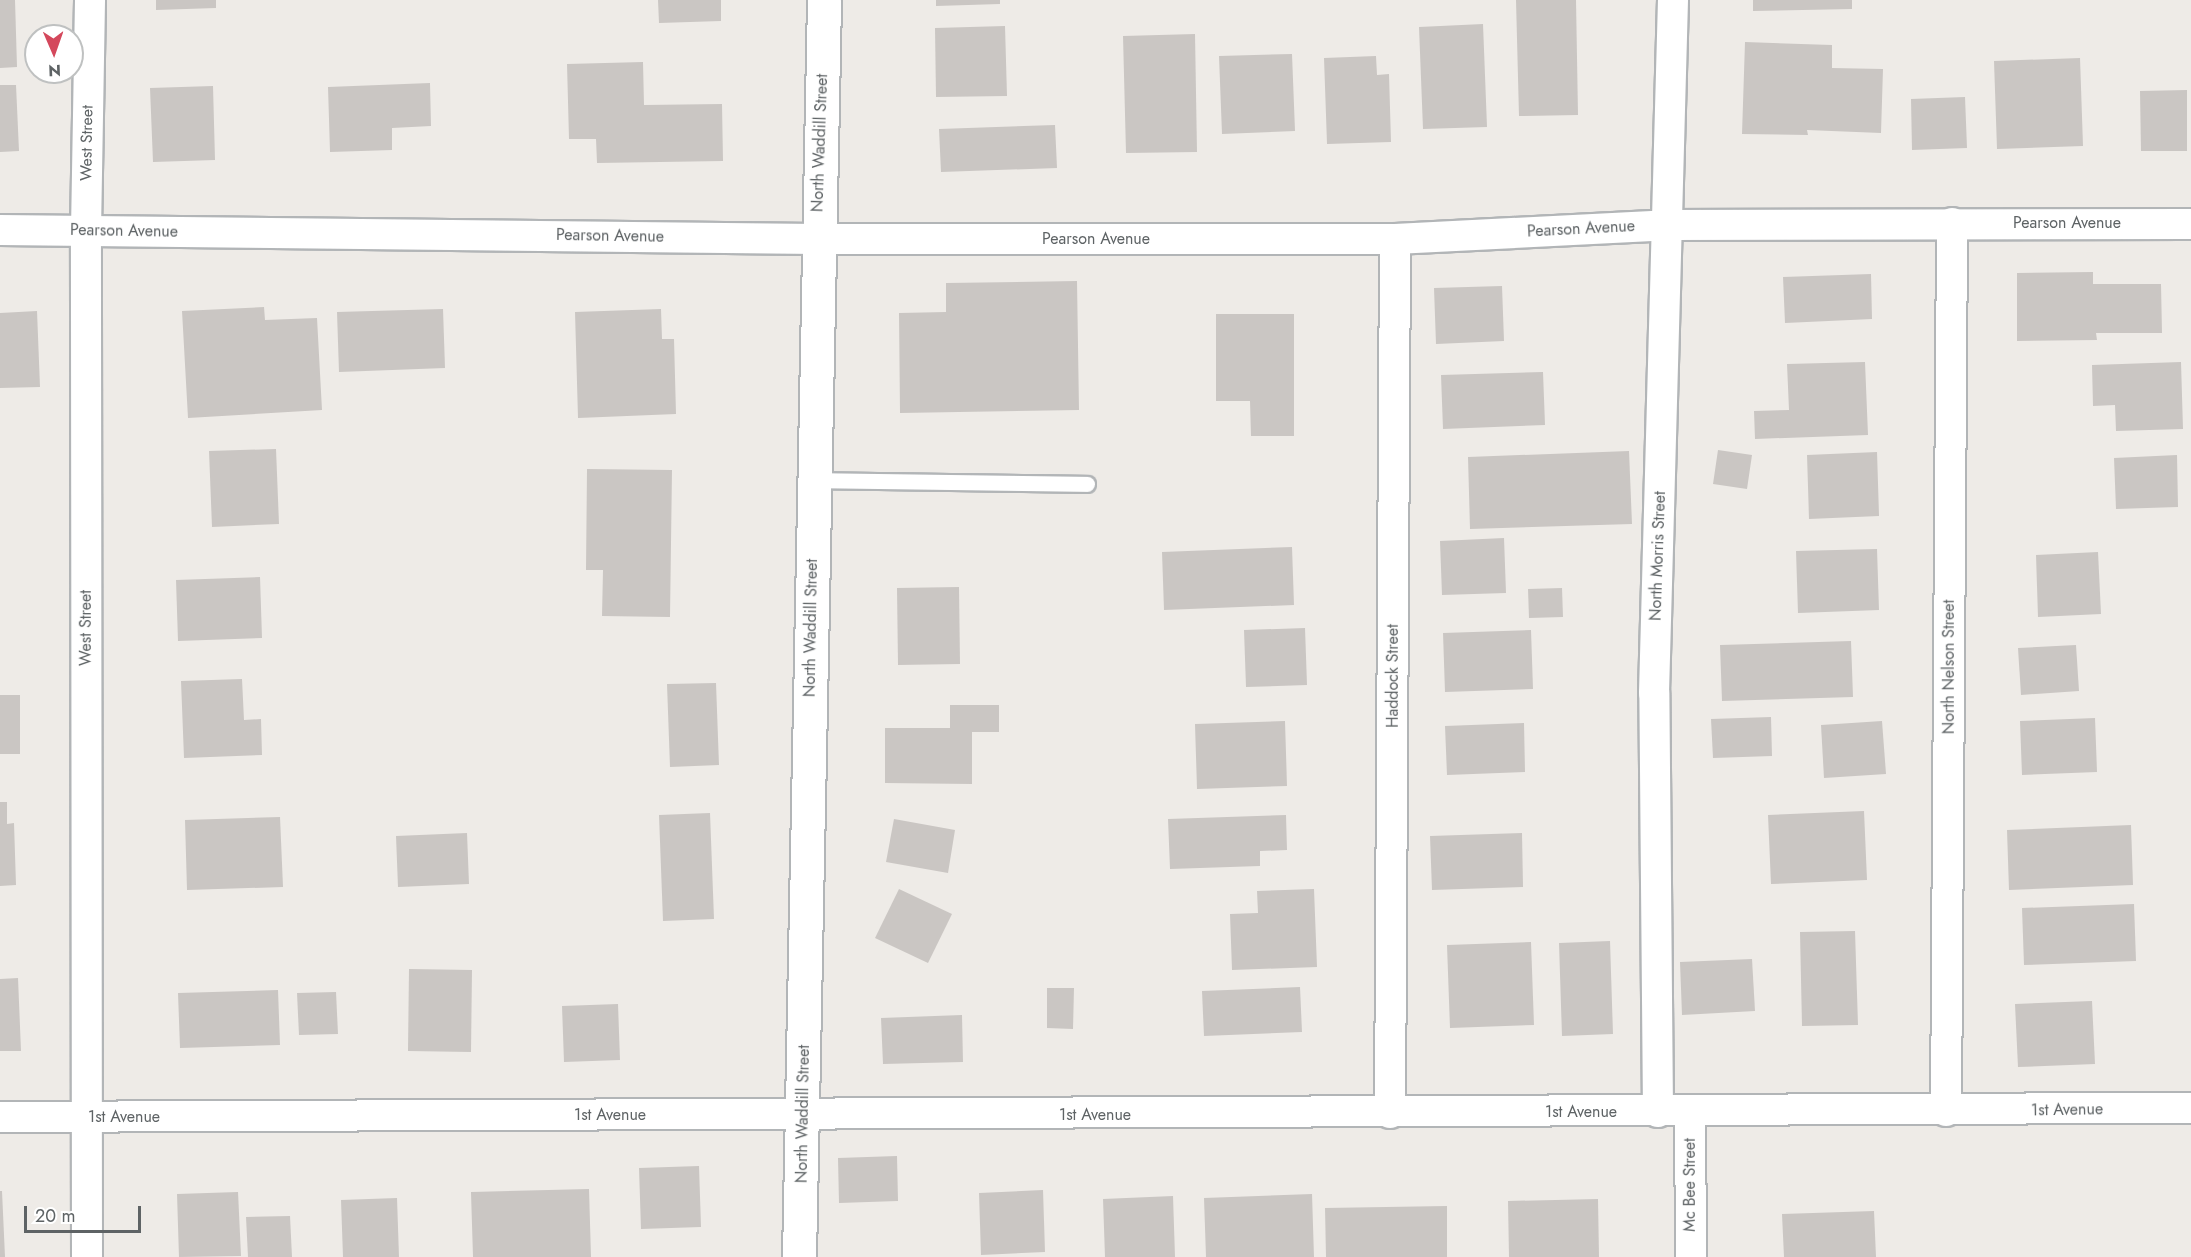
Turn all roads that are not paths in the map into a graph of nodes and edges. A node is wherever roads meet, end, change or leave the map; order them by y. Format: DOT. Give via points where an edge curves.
graph roads {
  1 [pos="90,0"];
  2 [pos="824,0"];
  3 [pos="1673,0"];
  4 [pos="1952,223"];
  5 [pos="2191,224"];
  6 [pos="1667,225"];
  7 [pos="0,230"];
  8 [pos="86,230"];
  9 [pos="817,239"];
  10 [pos="1395,239"];
  11 [pos="813,480"];
  12 [pos="1087,484"];
  13 [pos="2191,1108"];
  14 [pos="1946,1111"];
  15 [pos="1658,1112"];
  16 [pos="1690,1112"];
  17 [pos="1390,1113"];
  18 [pos="0,1117"];
  19 [pos="85,1117"];
  20 [pos="804,1117"];
  21 [pos="87,1257"];
  22 [pos="799,1257"];
  23 [pos="1691,1257"];
  1 -- 8 [label="street, West Street"];
  2 -- 9 [label="street, North Waddill Street"];
  3 -- 6 [label="street, North Morris Street"];
  4 -- 5 [label="street, Pearson Avenue"];
  4 -- 6 [label="street, Pearson Avenue"];
  4 -- 14 [label="street, North Nelson Street"];
  6 -- 10 [label="street, Pearson Avenue"];
  6 -- 15 [label="street, North Morris Street" via="1654,693"];
  7 -- 8 [label="street, Pearson Avenue"];
  8 -- 9 [label="street, Pearson Avenue"];
  8 -- 19 [label="street, West Street"];
  9 -- 10 [label="street, Pearson Avenue"];
  9 -- 11 [label="street, North Waddill Street"];
  10 -- 17 [label="street, Haddock Street"];
  11 -- 12 [label="lane"];
  11 -- 20 [label="street, North Waddill Street"];
  13 -- 14 [label="street, 1st Avenue"];
  14 -- 16 [label="street, 1st Avenue"];
  15 -- 16 [label="street, 1st Avenue"];
  15 -- 17 [label="street, 1st Avenue"];
  16 -- 23 [label="street, Mc Bee Street"];
  17 -- 20 [label="street, 1st Avenue"];
  18 -- 19 [label="street, 1st Avenue"];
  19 -- 20 [label="street, 1st Avenue"];
  19 -- 21 [label="street, West Street"];
  20 -- 22 [label="street, North Waddill Street"];
}
